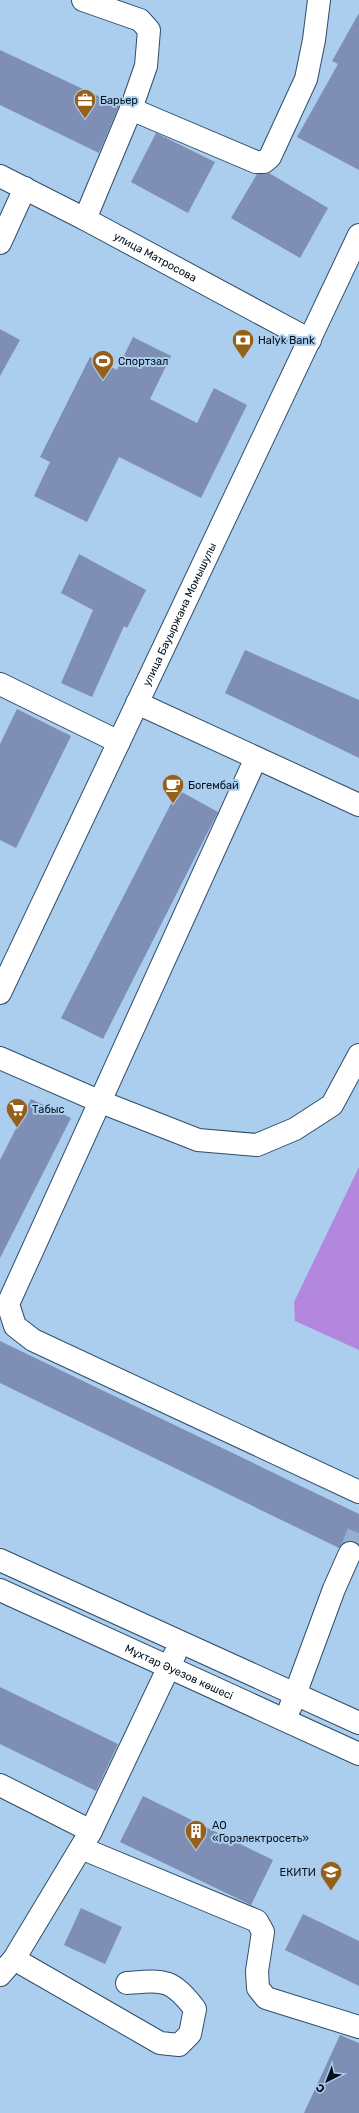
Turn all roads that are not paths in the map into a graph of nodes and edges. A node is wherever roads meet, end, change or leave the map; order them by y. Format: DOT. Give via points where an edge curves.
graph roads {
  1 [pos="83,0"];
  2 [pos="319,0"];
  3 [pos="131,109"];
  4 [pos="0,176"];
  5 [pos="25,188"];
  6 [pos="85,219"];
  7 [pos="359,235"];
  8 [pos="0,243"];
  9 [pos="310,340"];
  10 [pos="0,685"];
  11 [pos="137,703"];
  12 [pos="119,742"];
  13 [pos="256,758"];
  14 [pos="359,805"];
  15 [pos="0,993"];
  16 [pos="0,1058"];
  17 [pos="358,1061"];
  18 [pos="101,1102"];
  19 [pos="359,1492"];
  20 [pos="350,1553"];
  21 [pos="0,1560"];
  22 [pos="0,1590"];
  23 [pos="181,1642"];
  24 [pos="169,1667"];
  25 [pos="294,1694"];
  26 [pos="286,1720"];
  27 [pos="359,1723"];
  28 [pos="359,1754"];
  29 [pos="0,1785"];
  30 [pos="86,1840"];
  31 [pos="14,1959"];
  32 [pos="0,1975"];
  33 [pos="127,1983"];
  34 [pos="359,2027"];
  1 -- 3 [label="street" via="140,20 149,30 146,66"];
  2 -- 3 [label="street" via="306,79 270,157 264,162 256,162"];
  3 -- 6 [label="street"];
  4 -- 5 [label="street, улица Матросова"];
  5 -- 6 [label="street, улица Матросова"];
  5 -- 8 [label="street"];
  6 -- 9 [label="street, улица Матросова"];
  7 -- 9 [label="street, улица Бауыржана Момышулы"];
  9 -- 11 [label="street, улица Бауыржана Момышулы"];
  10 -- 12 [label="street"];
  11 -- 12 [label="street, улица Бауыржана Момышулы"];
  11 -- 13 [label="street"];
  12 -- 15 [label="street, улица Бауыржана Момышулы"];
  13 -- 14 [label="street"];
  13 -- 18 [label="street"];
  16 -- 18 [label="street"];
  17 -- 18 [label="street" via="332,1105 295,1129 257,1145 198,1140"];
  18 -- 19 [label="street" via="8,1304 14,1326 33,1340"];
  20 -- 25 [label="street"];
  21 -- 23 [label="street"];
  22 -- 24 [label="street, Мұхтар Әуезов көшесі"];
  23 -- 24 [label="street"];
  23 -- 25 [label="street"];
  24 -- 26 [label="street, Мұхтар Әуезов көшесі"];
  24 -- 30 [label="street"];
  25 -- 26 [label="street"];
  25 -- 27 [label="street"];
  26 -- 28 [label="street, Мұхтар Әуезов көшесі"];
  29 -- 30 [label="street"];
  30 -- 31 [label="street"];
  30 -- 34 [label="street" via="257,1921 263,1932 257,1972 258,1988 266,1998"];
  31 -- 32 [label="street"];
  31 -- 33 [label="street" via="160,2043 179,2045 190,2034 195,2008 180,1989 159,1981"];
}
